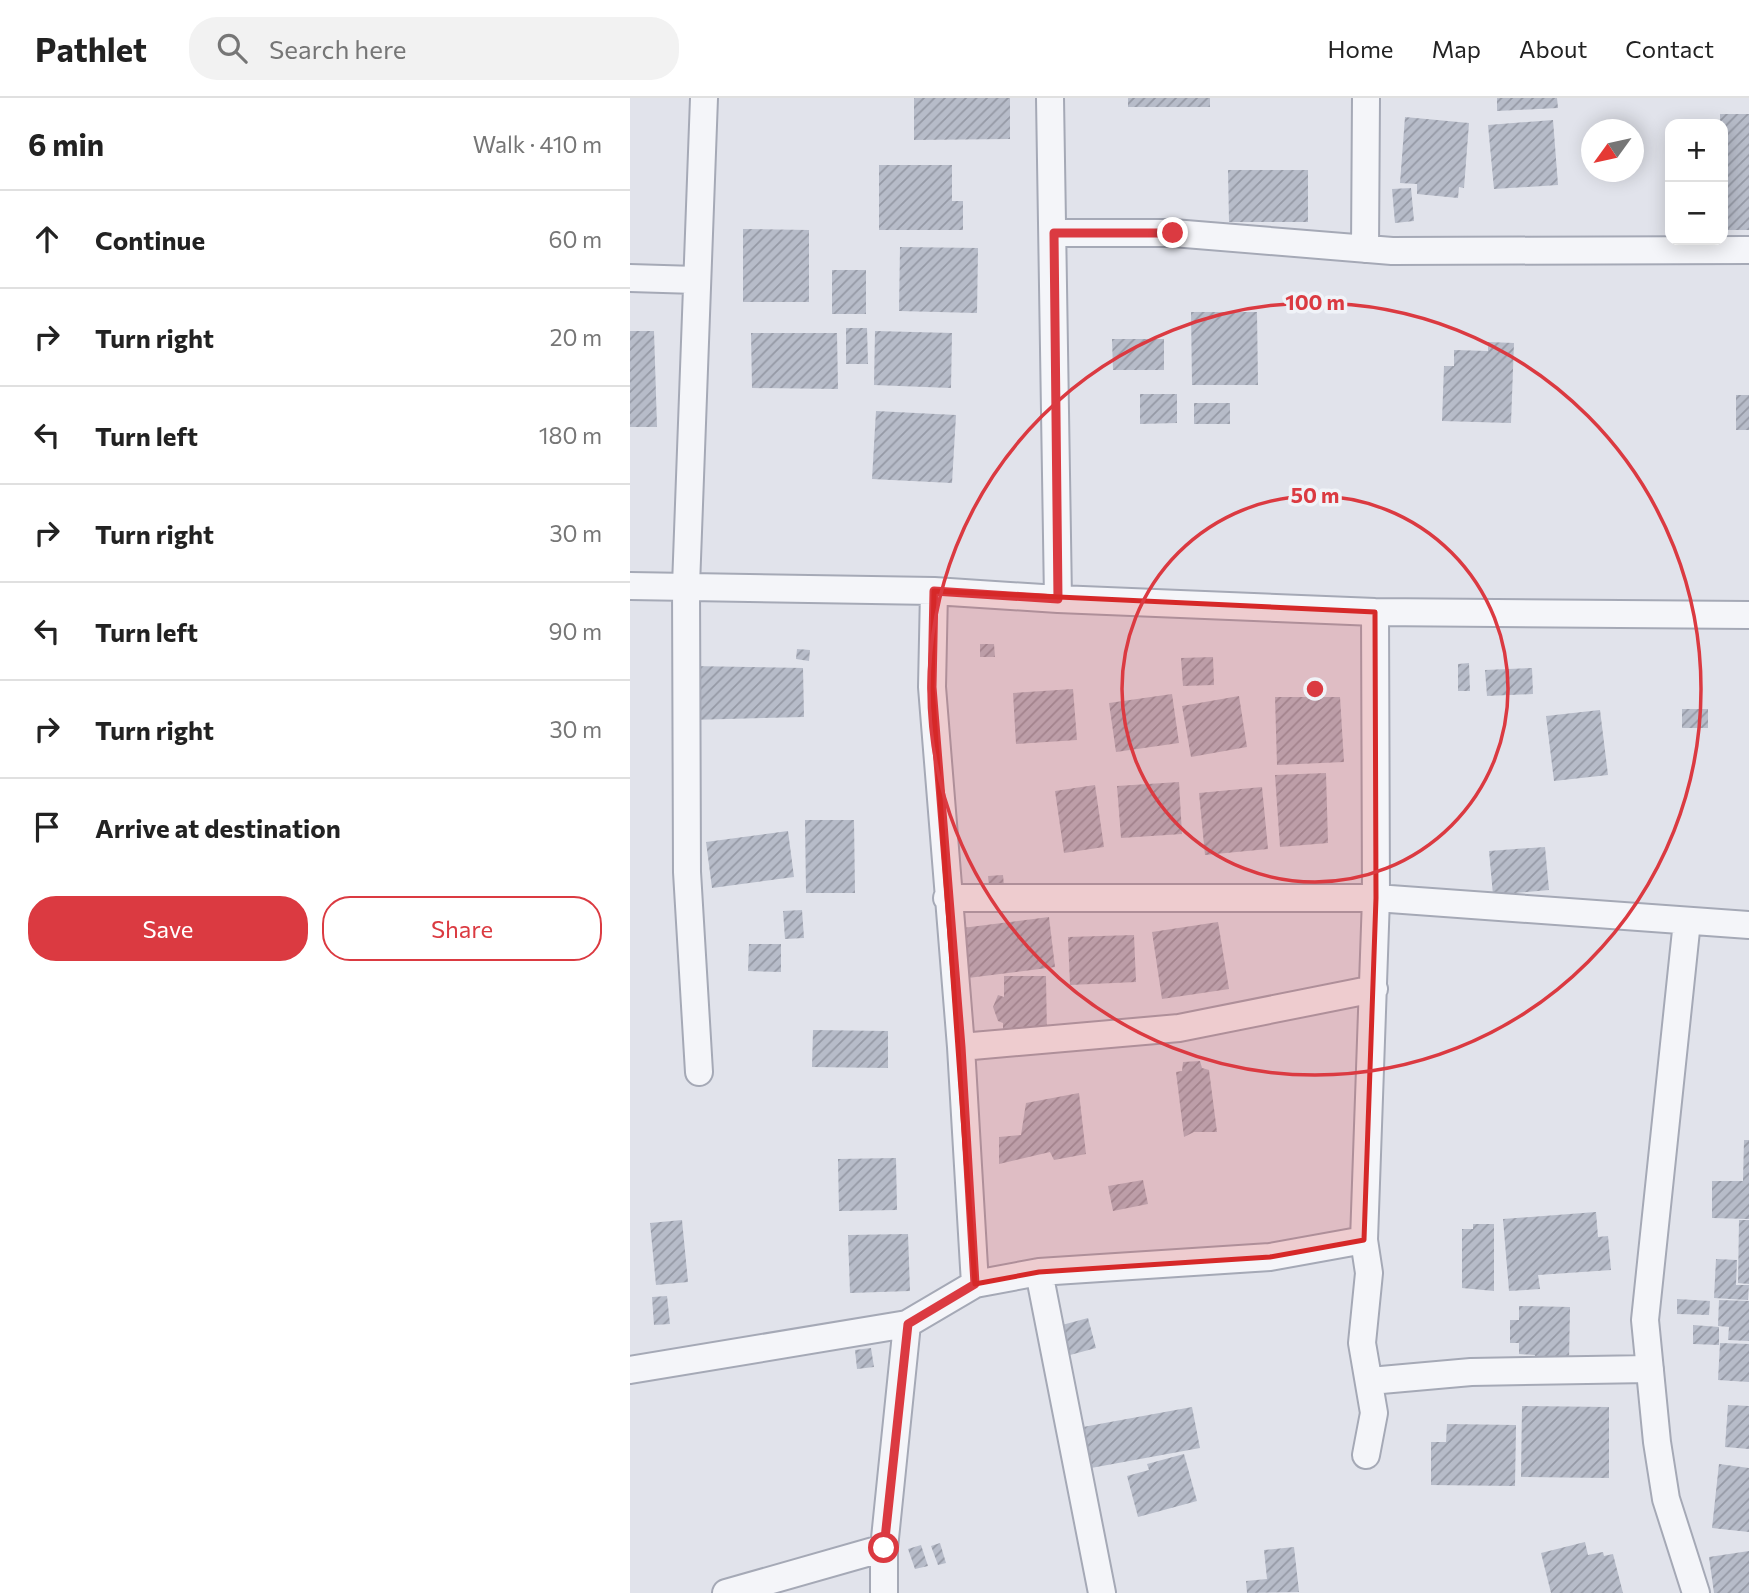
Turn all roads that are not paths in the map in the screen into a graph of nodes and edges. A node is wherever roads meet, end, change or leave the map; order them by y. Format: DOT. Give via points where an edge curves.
graph roads {
  1 [pos="704,98"];
  2 [pos="1051,98"];
  3 [pos="1366,98"];
  4 [pos="1054,233"];
  5 [pos="1365,249"];
  6 [pos="1749,250"];
  7 [pos="630,278"];
  8 [pos="696,280"];
  9 [pos="630,586"];
  10 [pos="686,586"];
  11 [pos="934,591"];
  12 [pos="1058,599"];
  13 [pos="1375,612"];
  14 [pos="1749,615"];
  15 [pos="947,898"];
  16 [pos="1376,898"];
  17 [pos="1687,921"];
  18 [pos="1749,925"];
  19 [pos="1374,989"];
  20 [pos="961,1047"];
  21 [pos="699,1072"];
  22 [pos="1364,1240"];
  23 [pos="1039,1272"];
  24 [pos="975,1284"];
  25 [pos="908,1324"];
  26 [pos="1650,1369"];
  27 [pos="630,1370"];
  28 [pos="1370,1381"];
  29 [pos="1366,1455"];
  30 [pos="884,1548"];
  31 [pos="726,1593"];
  32 [pos="884,1593"];
  33 [pos="1102,1593"];
  34 [pos="1696,1593"];
  1 -- 8 [label="street"];
  2 -- 4 [label="street"];
  3 -- 5 [label="street"];
  4 -- 5 [label="street" via="1173,233"];
  4 -- 12 [label="street"];
  5 -- 6 [label="street"];
  7 -- 8 [label="street"];
  8 -- 10 [label="street"];
  9 -- 10 [label="street"];
  10 -- 11 [label="street"];
  10 -- 21 [label="street" via="687,872"];
  11 -- 12 [label="street"];
  11 -- 15 [label="street" via="932,687"];
  12 -- 13 [label="street"];
  13 -- 14 [label="street"];
  13 -- 16 [label="street"];
  15 -- 16 [label="street"];
  15 -- 20 [label="street"];
  16 -- 17 [label="street"];
  16 -- 19 [label="street"];
  17 -- 18 [label="street"];
  17 -- 26 [label="street" via="1649,1270 1646,1320"];
  19 -- 20 [label="street" via="1180,1028"];
  19 -- 22 [label="street"];
  20 -- 24 [label="street"];
  22 -- 23 [label="street" via="1270,1257"];
  22 -- 28 [label="street" via="1369,1273 1362,1343"];
  23 -- 24 [label="street"];
  23 -- 33 [label="street"];
  24 -- 25 [label="street"];
  25 -- 27 [label="street"];
  25 -- 30 [label="street"];
  26 -- 28 [label="street" via="1471,1372"];
  26 -- 34 [label="street" via="1666,1499"];
  28 -- 29 [label="street" via="1374,1413"];
  30 -- 31 [label="street"];
  30 -- 32 [label="street"];
}
